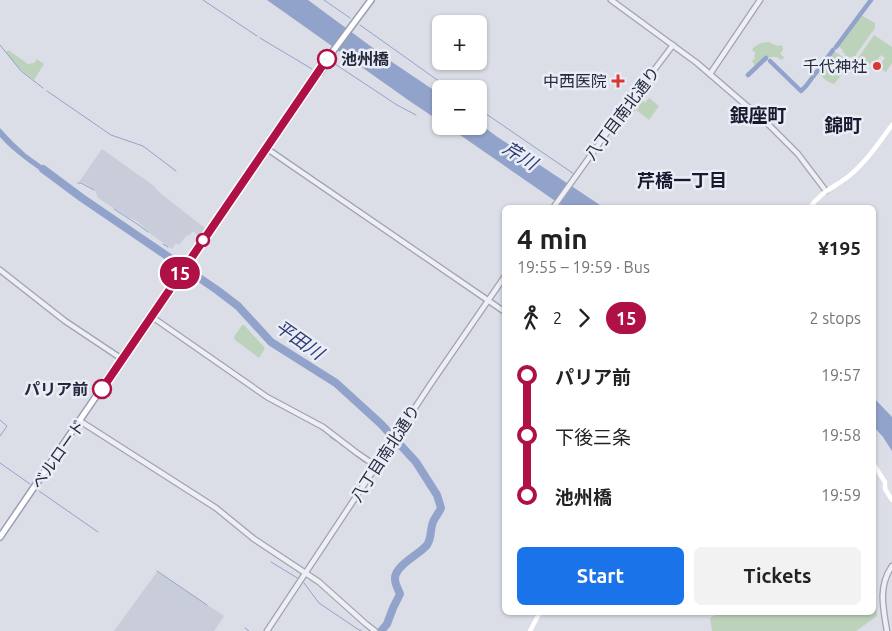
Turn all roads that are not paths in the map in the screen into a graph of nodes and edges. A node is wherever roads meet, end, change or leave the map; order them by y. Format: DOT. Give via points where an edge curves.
graph roads {
  1 [pos="371,0"];
  2 [pos="611,0"];
  3 [pos="760,0"];
  4 [pos="673,45"];
  5 [pos="710,74"];
  6 [pos="892,125"];
  7 [pos="266,148"];
  8 [pos="826,190"];
  9 [pos="555,205"];
  10 [pos="812,205"];
  11 [pos="0,270"];
  12 [pos="502,280"];
  13 [pos="488,300"];
  14 [pos="502,310"];
  15 [pos="152,315"];
  16 [pos="122,359"];
  17 [pos="80,420"];
  18 [pos="376,466"];
  19 [pos="876,468"];
  20 [pos="892,500"];
  21 [pos="0,537"];
  22 [pos="892,566"];
  23 [pos="306,573"];
  24 [pos="538,615"];
  25 [pos="267,631"];
  26 [pos="375,631"];
  27 [pos="530,631"];
  28 [pos="887,631"];
  1 -- 7 [label="main road, ベルロード"];
  2 -- 4 [label="street"];
  3 -- 5 [label="street"];
  4 -- 5 [label="street"];
  4 -- 9 [label="street, 八丁目南北通り"];
  5 -- 8 [label="street" via="791,146"];
  6 -- 8 [label="main road" via="856,169"];
  7 -- 13 [label="street"];
  7 -- 15 [label="main road, ベルロード"];
  8 -- 10 [label="main road"];
  11 -- 16 [label="street" via="65,321"];
  12 -- 13 [label="street, 八丁目南北通り"];
  13 -- 14 [label="street"];
  13 -- 18 [label="street, 八丁目南北通り"];
  15 -- 16 [label="main road, ベルロード"];
  15 -- 18 [label="street" via="267,397 323,427"];
  16 -- 17 [label="main road, ベルロード"];
  17 -- 21 [label="main road, ベルロード"];
  17 -- 23 [label="street" via="216,508 254,539"];
  18 -- 23 [label="street, 八丁目南北通り"];
  19 -- 20 [label="main road"];
  22 -- 28 [label="street" via="883,588"];
  23 -- 25 [label="street, 八丁目南北通り"];
  23 -- 26 [label="street"];
  24 -- 27 [label="main road"];
}
